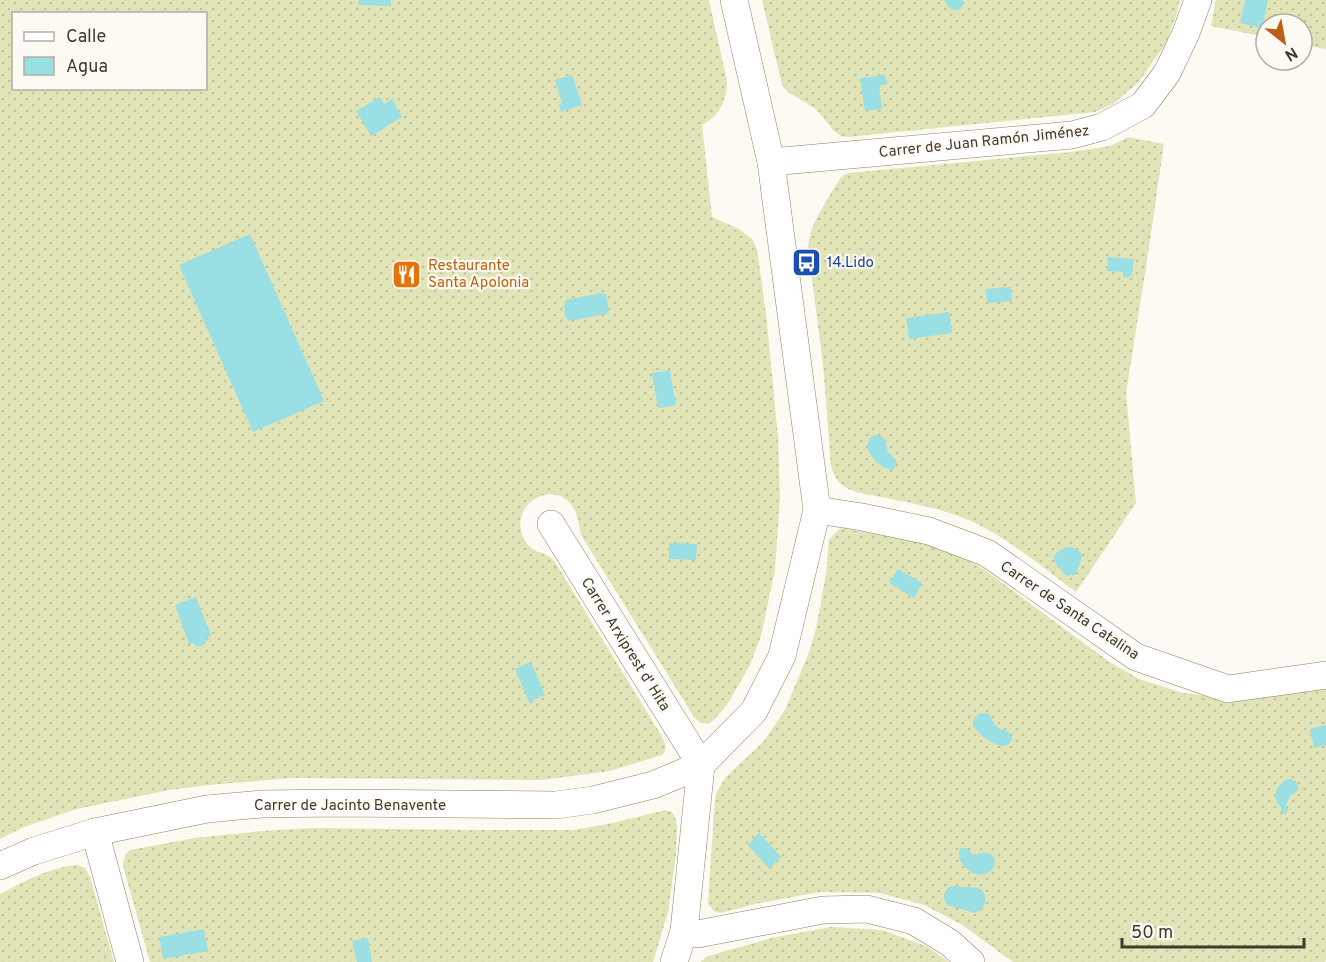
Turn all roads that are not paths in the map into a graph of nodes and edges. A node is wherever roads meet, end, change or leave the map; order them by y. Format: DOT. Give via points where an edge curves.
graph roads {
  1 [pos="734,0"];
  2 [pos="1198,0"];
  3 [pos="771,162"];
  4 [pos="817,510"];
  5 [pos="551,524"];
  6 [pos="1326,675"];
  7 [pos="701,765"];
  8 [pos="95,832"];
  9 [pos="0,866"];
  10 [pos="684,931"];
  11 [pos="130,962"];
  12 [pos="674,962"];
  13 [pos="971,962"];
  1 -- 3 [label="street"];
  2 -- 3 [label="street, Carrer de Juan Ramón Jiménez" via="1167,73 1143,105 1102,128 1072,135"];
  3 -- 4 [label="street"];
  4 -- 6 [label="street, Carrer de Santa Catalina" via="929,531 987,553 1136,657 1228,689"];
  4 -- 7 [label="street" via="782,656 754,711"];
  5 -- 7 [label="street, Carrer Arxiprest d' Hita"];
  7 -- 8 [label="street, Carrer de Jacinto Benavente" via="653,785 556,805 262,804 207,809"];
  7 -- 10 [label="street"];
  8 -- 9 [label="street, Carrer de Jacinto Benavente" via="34,850"];
  8 -- 11 [label="street"];
  10 -- 12 [label="street"];
  10 -- 13 [label="street" via="698,934 824,910 867,909 914,921 950,943"];
}
